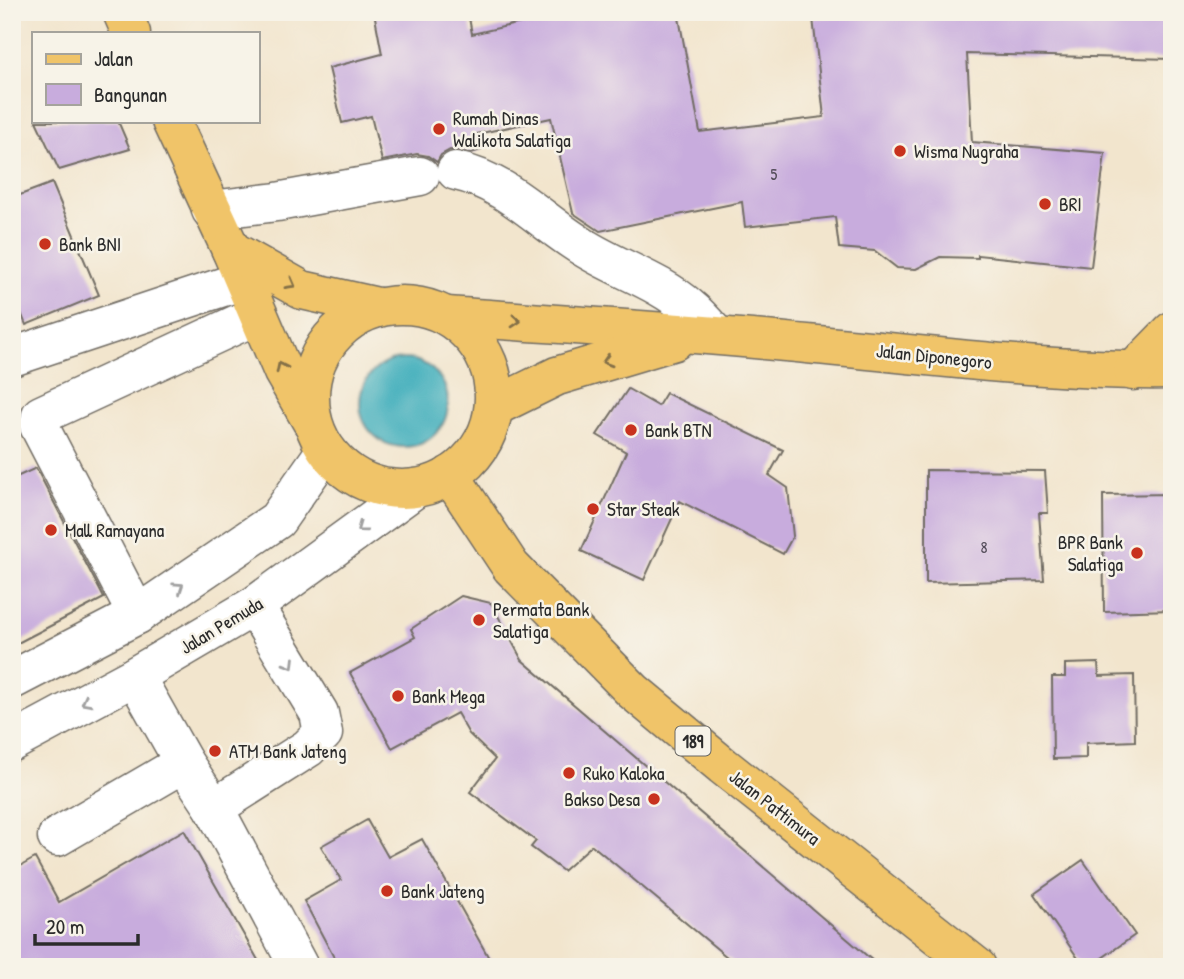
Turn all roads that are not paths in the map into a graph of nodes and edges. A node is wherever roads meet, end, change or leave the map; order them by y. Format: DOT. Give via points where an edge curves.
graph roads {
  1 [pos="122,12"];
  2 [pos="131,32"];
  3 [pos="171,122"];
  4 [pos="211,210"];
  5 [pos="244,282"];
  6 [pos="378,307"];
  7 [pos="447,316"];
  8 [pos="1172,331"];
  9 [pos="706,334"];
  10 [pos="12,357"];
  11 [pos="1172,370"];
  12 [pos="1133,371"];
  13 [pos="494,407"];
  14 [pos="320,438"];
  15 [pos="433,481"];
  16 [pos="254,606"];
  17 [pos="138,615"];
  18 [pos="135,676"];
  19 [pos="12,680"];
  20 [pos="12,742"];
  21 [pos="184,763"];
  22 [pos="214,808"];
  23 [pos="57,837"];
  24 [pos="966,964"];
  25 [pos="299,967"];
  1 -- 2 [label="main road"];
  3 -- 4 [label="main road"];
  4 -- 5 [label="main road"];
  4 -- 9 [label="street" via="438,174 475,175 585,249 690,307"];
  5 -- 6 [label="main road, one-way"];
  5 -- 10 [label="street"];
  14 -- 5 [label="main road, one-way" via="283,372"];
  5 -- 17 [label="street" via="38,420"];
  6 -- 7 [label="main road" via="425,307"];
  6 -- 14 [label="main road" via="351,320 328,341 314,367 309,397"];
  7 -- 9 [label="main road, Jalan Diponegoro, one-way"];
  7 -- 13 [label="main road" via="469,332 484,355 493,380"];
  8 -- 12 [label="main road"];
  9 -- 12 [label="main road, Jalan Diponegoro"];
  9 -- 13 [label="main road, Jalan Diponegoro, one-way" via="557,376"];
  11 -- 12 [label="main road, Jalan Diponegoro"];
  13 -- 15 [label="main road" via="480,446 467,462"];
  14 -- 15 [label="main road" via="344,468 365,481 390,488"];
  17 -- 14 [label="street, one-way" via="277,520"];
  15 -- 16 [label="street, Jalan Pemuda, one-way"];
  15 -- 24 [label="main road, Jalan Pattimura / 189" via="633,691"];
  16 -- 18 [label="street, Jalan Pemuda"];
  16 -- 22 [label="street, one-way" via="319,713 323,733 308,748"];
  17 -- 19 [label="street"];
  18 -- 20 [label="street, Jalan Pemuda, one-way"];
  18 -- 21 [label="street"];
  21 -- 22 [label="street"];
  21 -- 23 [label="street"];
  22 -- 25 [label="street"];
}
